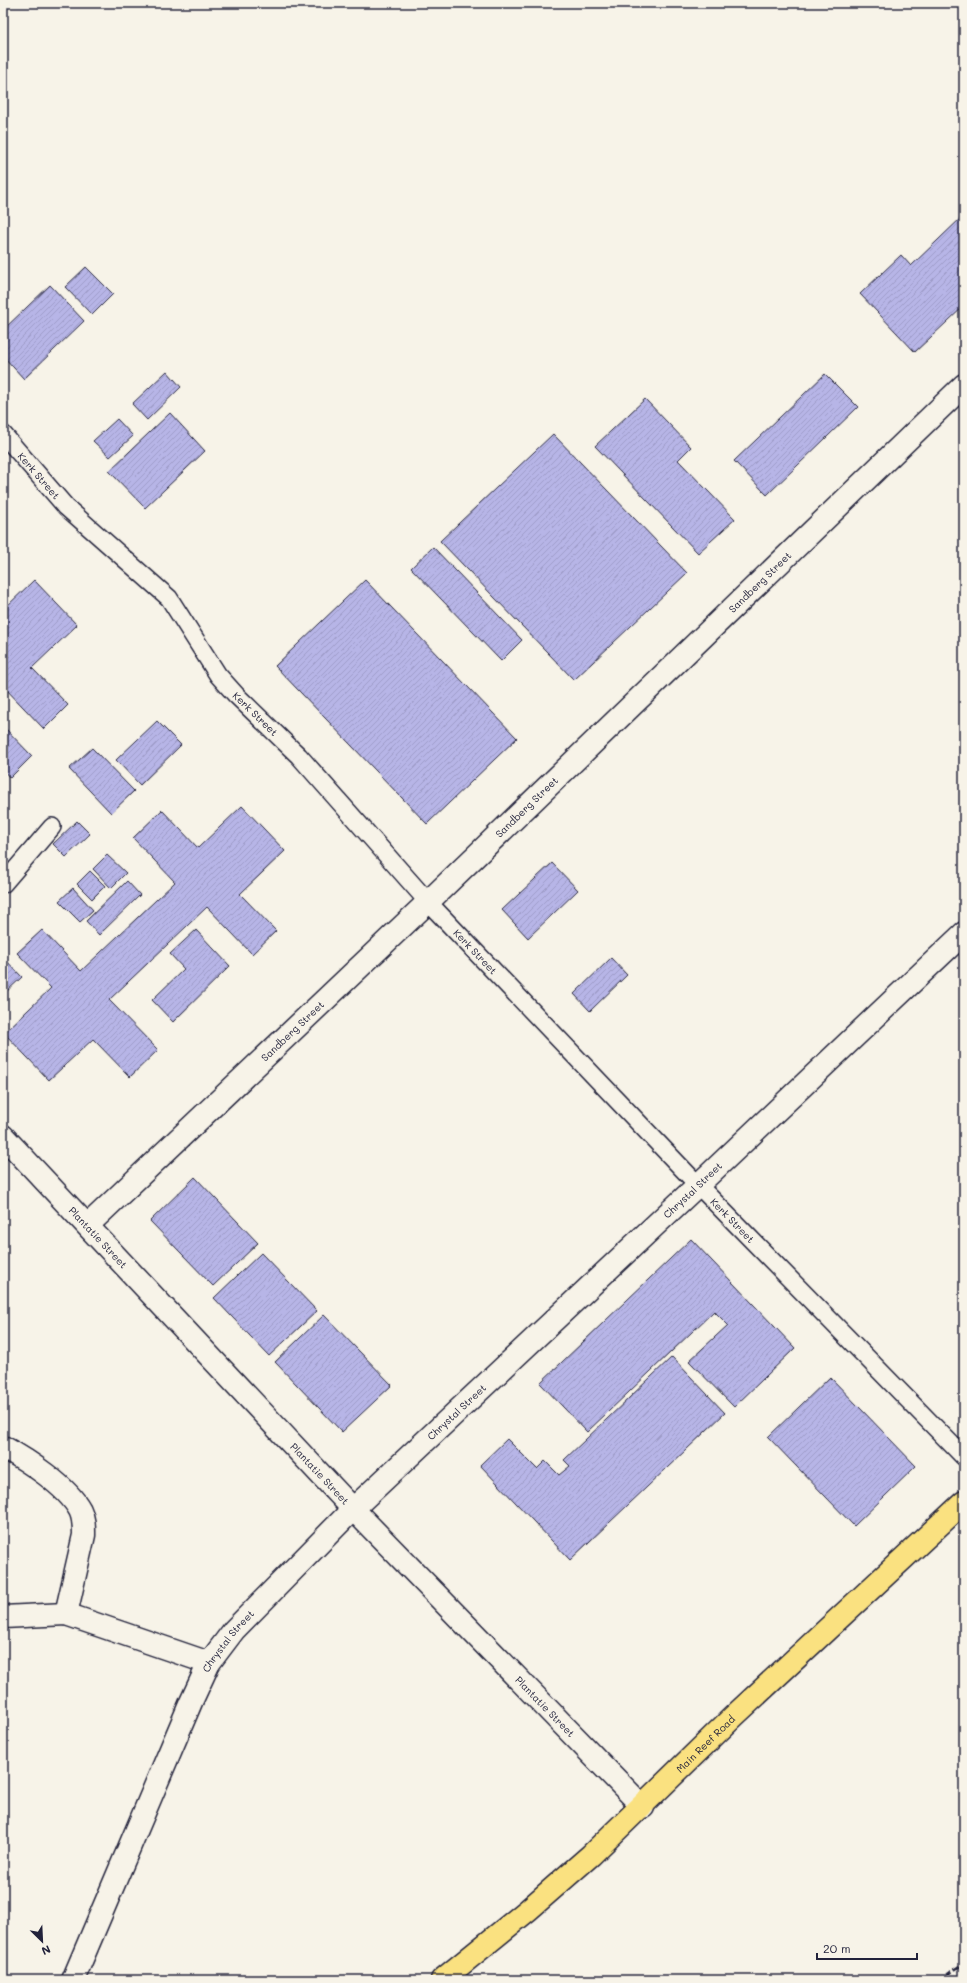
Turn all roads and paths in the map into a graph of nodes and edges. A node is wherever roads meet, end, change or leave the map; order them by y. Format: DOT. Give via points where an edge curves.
graph roads {
  1 [pos="964,385"];
  2 [pos="3,434"];
  3 [pos="52,827"];
  4 [pos="3,884"];
  5 [pos="428,902"];
  6 [pos="964,933"];
  7 [pos="3,1136"];
  8 [pos="698,1185"];
  9 [pos="88,1226"];
  10 [pos="3,1447"];
  11 [pos="964,1457"];
  12 [pos="964,1502"];
  13 [pos="353,1509"];
  14 [pos="66,1614"];
  15 [pos="3,1617"];
  16 [pos="209,1663"];
  17 [pos="643,1807"];
  18 [pos="73,1980"];
  19 [pos="442,1980"];
  1 -- 5 [label="street, Sandberg Street"];
  2 -- 5 [label="lane, Kerk Street" via="66,507 169,598 218,675 299,756"];
  3 -- 4 [label="lane"];
  5 -- 8 [label="lane, Kerk Street"];
  5 -- 9 [label="street, Sandberg Street"];
  6 -- 8 [label="street, Chrystal Street"];
  7 -- 9 [label="street, Plantatie Street"];
  8 -- 11 [label="lane, Kerk Street"];
  8 -- 13 [label="street, Chrystal Street"];
  9 -- 13 [label="street, Plantatie Street"];
  10 -- 14 [label="street" via="52,1480 74,1501 81,1512 84,1534"];
  12 -- 17 [label="main road, Main Reef Road" via="734,1716"];
  13 -- 16 [label="street, Chrystal Street" via="239,1624"];
  13 -- 17 [label="street, Plantatie Street"];
  14 -- 15 [label="street"];
  14 -- 16 [label="street"];
  16 -- 18 [label="street, Chrystal Street"];
  17 -- 19 [label="main road, Main Reef Road" via="528,1910"];
}
